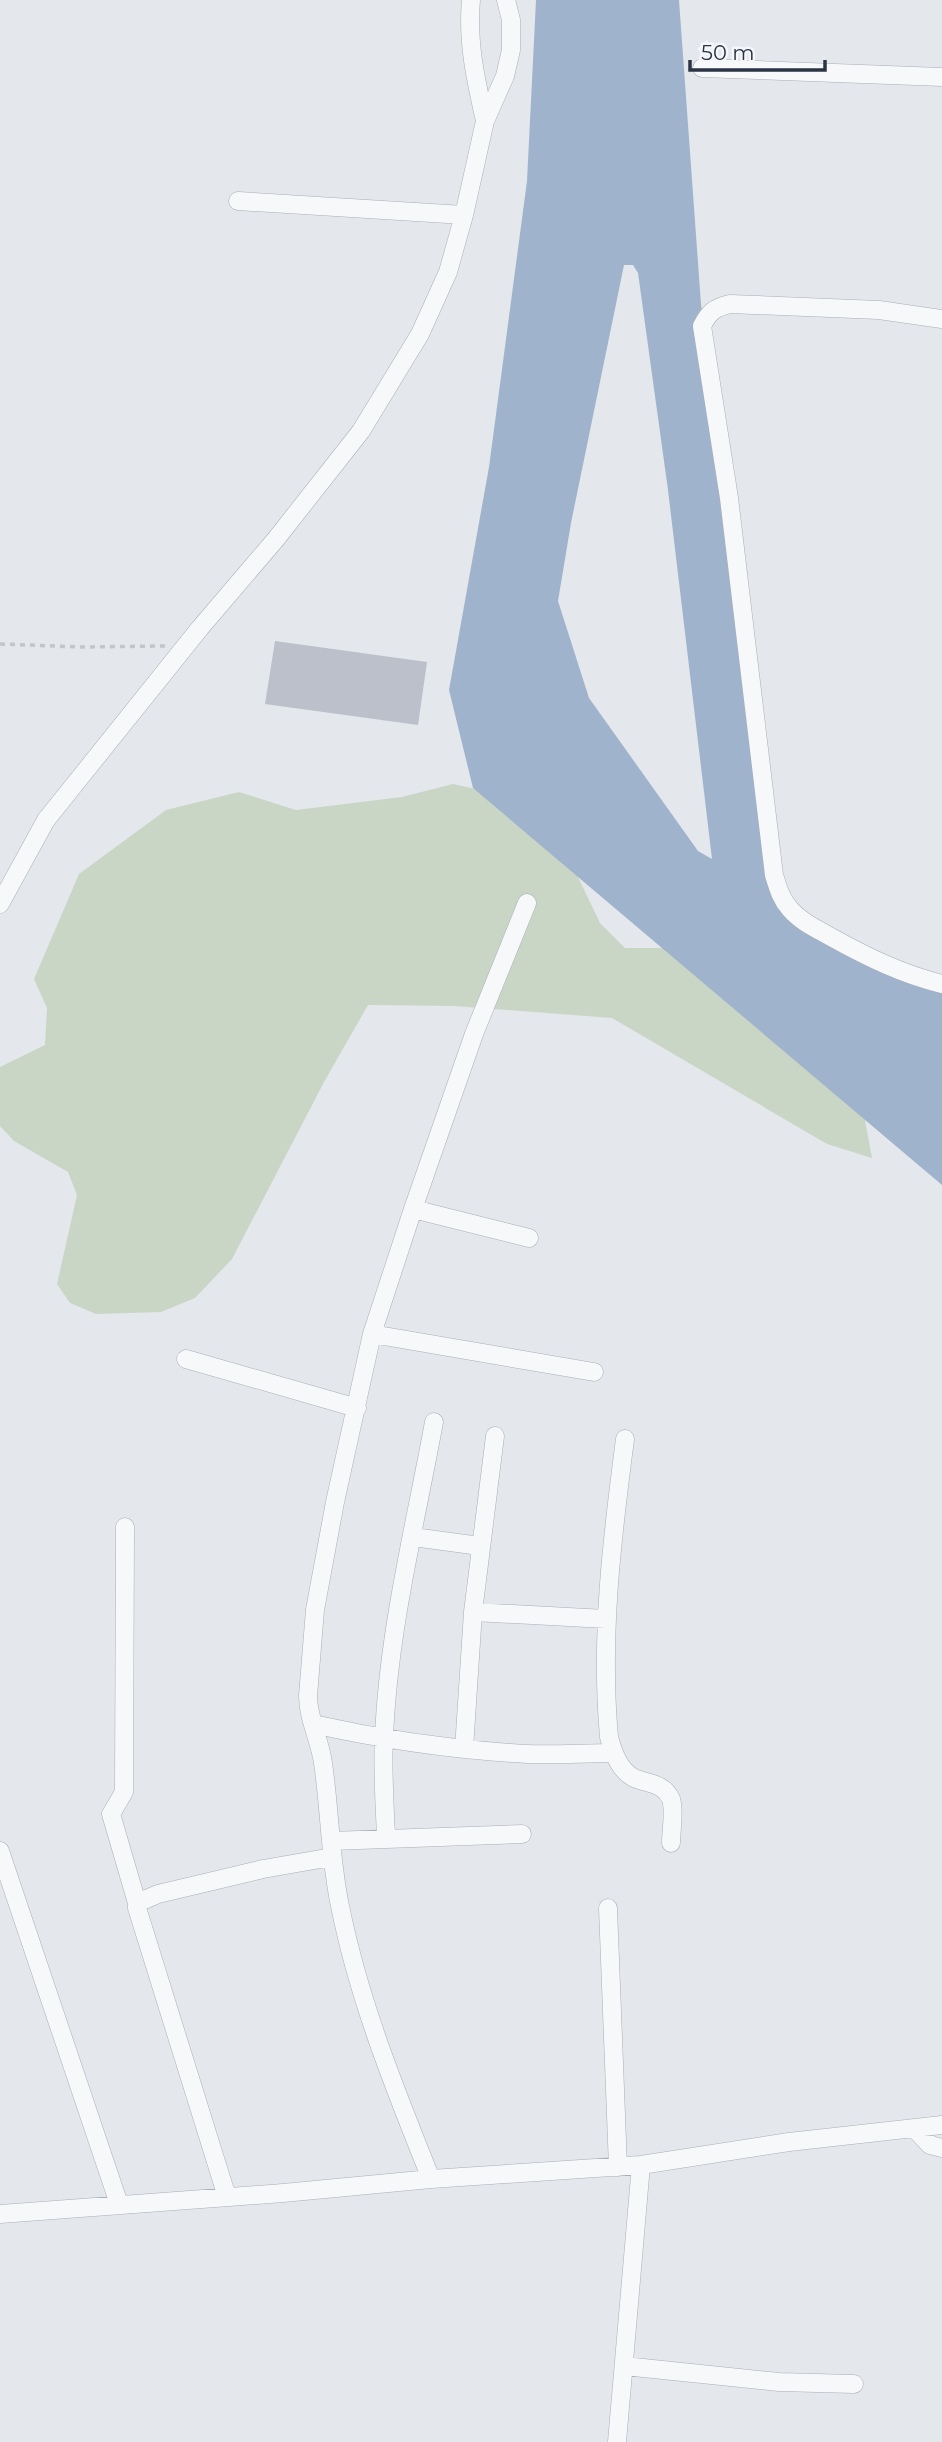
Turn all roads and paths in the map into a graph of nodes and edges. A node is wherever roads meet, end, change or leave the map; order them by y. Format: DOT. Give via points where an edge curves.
graph roads {
  1 [pos="471,0"];
  2 [pos="506,0"];
  3 [pos="702,68"];
  4 [pos="942,76"];
  5 [pos="485,121"];
  6 [pos="238,201"];
  7 [pos="464,215"];
  8 [pos="942,319"];
  9 [pos="0,644"];
  10 [pos="185,646"];
  11 [pos="527,903"];
  12 [pos="0,904"];
  13 [pos="942,984"];
  14 [pos="412,1209"];
  15 [pos="529,1238"];
  16 [pos="372,1334"];
  17 [pos="186,1359"];
  18 [pos="594,1373"];
  19 [pos="357,1408"];
  20 [pos="434,1422"];
  21 [pos="495,1436"];
  22 [pos="625,1439"];
  23 [pos="125,1527"];
  24 [pos="413,1537"];
  25 [pos="480,1546"];
  26 [pos="473,1612"];
  27 [pos="606,1619"];
  28 [pos="313,1724"];
  29 [pos="384,1738"];
  30 [pos="464,1749"];
  31 [pos="613,1753"];
  32 [pos="522,1834"];
  33 [pos="386,1839"];
  34 [pos="671,1843"];
  35 [pos="331,1849"];
  36 [pos="0,1851"];
  37 [pos="137,1903"];
  38 [pos="608,1908"];
  39 [pos="942,2125"];
  40 [pos="914,2128"];
  41 [pos="942,2148"];
  42 [pos="641,2165"];
  43 [pos="618,2167"];
  44 [pos="431,2179"];
  45 [pos="227,2197"];
  46 [pos="119,2204"];
  47 [pos="0,2214"];
  48 [pos="624,2366"];
  49 [pos="854,2384"];
  50 [pos="617,2442"];
  1 -- 5 [label="street" via="472,59"];
  2 -- 5 [label="street" via="511,50"];
  3 -- 4 [label="street"];
  5 -- 7 [label="street"];
  6 -- 7 [label="street"];
  7 -- 10 [label="street" via="448,272 420,334 360,431"];
  8 -- 13 [label="street" via="879,310 730,304 708,313 702,326 729,498 779,893 805,922 890,967"];
  9 -- 10 [label="path"];
  10 -- 12 [label="street" via="46,820"];
  11 -- 14 [label="street" via="474,1034"];
  14 -- 15 [label="street"];
  14 -- 16 [label="street"];
  16 -- 18 [label="street"];
  16 -- 19 [label="street"];
  17 -- 19 [label="street"];
  19 -- 28 [label="street" via="315,1610 308,1696"];
  20 -- 24 [label="street"];
  21 -- 25 [label="street"];
  22 -- 27 [label="street"];
  23 -- 37 [label="street" via="124,1792 111,1814"];
  24 -- 25 [label="street"];
  24 -- 29 [label="street"];
  25 -- 26 [label="street"];
  26 -- 27 [label="street"];
  26 -- 30 [label="street"];
  27 -- 31 [label="street" via="607,1717"];
  28 -- 29 [label="street"];
  28 -- 35 [label="street" via="323,1761"];
  29 -- 30 [label="street"];
  29 -- 33 [label="street"];
  30 -- 31 [label="street"];
  31 -- 34 [label="street" via="622,1769 662,1788 670,1797"];
  32 -- 33 [label="street"];
  33 -- 35 [label="street"];
  35 -- 37 [label="street"];
  35 -- 44 [label="street" via="356,1975 379,2048"];
  36 -- 46 [label="street"];
  37 -- 45 [label="street"];
  38 -- 43 [label="street"];
  39 -- 40 [label="street"];
  40 -- 41 [label="street" via="930,2146"];
  40 -- 42 [label="street" via="789,2141"];
  42 -- 43 [label="street"];
  42 -- 48 [label="street"];
  43 -- 44 [label="street"];
  44 -- 45 [label="street"];
  45 -- 46 [label="street"];
  46 -- 47 [label="street"];
  48 -- 49 [label="street" via="767,2381"];
  48 -- 50 [label="street"];
}
